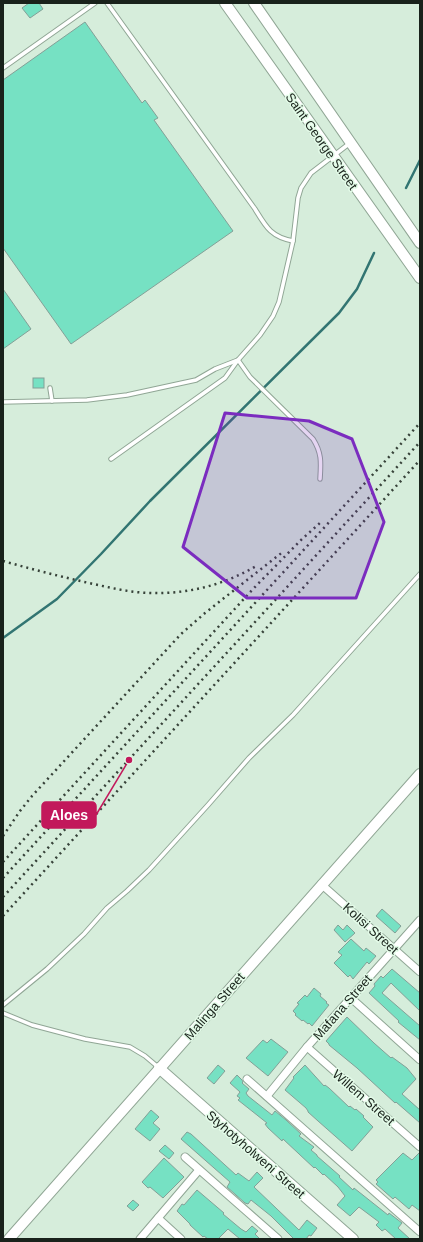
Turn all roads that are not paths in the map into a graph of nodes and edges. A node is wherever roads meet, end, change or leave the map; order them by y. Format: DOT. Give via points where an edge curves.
graph roads {
  1 [pos="95,3"];
  2 [pos="107,3"];
  3 [pos="225,3"];
  4 [pos="254,3"];
  5 [pos="3,68"];
  6 [pos="351,142"];
  7 [pos="334,156"];
  8 [pos="292,241"];
  9 [pos="420,243"];
  10 [pos="420,278"];
  11 [pos="238,360"];
  12 [pos="50,388"];
  13 [pos="52,401"];
  14 [pos="3,402"];
  15 [pos="111,459"];
  16 [pos="320,479"];
  17 [pos="420,574"];
  18 [pos="420,774"];
  19 [pos="321,884"];
  20 [pos="420,920"];
  21 [pos="393,949"];
  22 [pos="420,972"];
  23 [pos="351,998"];
  24 [pos="3,1005"];
  25 [pos="3,1013"];
  26 [pos="307,1048"];
  27 [pos="420,1060"];
  28 [pos="159,1068"];
  29 [pos="247,1079"];
  30 [pos="267,1096"];
  31 [pos="420,1146"];
  32 [pos="185,1157"];
  33 [pos="199,1170"];
  34 [pos="158,1218"];
  35 [pos="420,1232"];
  36 [pos="9,1239"];
  37 [pos="140,1239"];
  38 [pos="181,1239"];
  39 [pos="278,1239"];
  40 [pos="353,1239"];
  1 -- 5 [label="lane"];
  2 -- 8 [label="lane" via="266,227 277,236"];
  3 -- 7 [label="street, Saint George Street"];
  4 -- 6 [label="street, Saint George Street"];
  6 -- 7 [label="lane"];
  6 -- 9 [label="street, Saint George Street"];
  7 -- 8 [label="lane" via="311,173 301,188"];
  7 -- 10 [label="street, Saint George Street"];
  8 -- 11 [label="lane" via="279,302 273,316"];
  11 -- 13 [label="lane" via="196,380 135,394"];
  11 -- 15 [label="lane" via="225,378"];
  11 -- 16 [label="lane" via="250,376 313,439 320,456"];
  12 -- 13 [label="lane"];
  13 -- 14 [label="lane"];
  17 -- 24 [label="lane" via="149,870 47,969"];
  18 -- 19 [label="street, Malinga Street"];
  19 -- 21 [label="street, Kolisi Street"];
  19 -- 28 [label="street, Malinga Street"];
  20 -- 21 [label="street, Mafana Street"];
  21 -- 22 [label="street, Kolisi Street"];
  21 -- 23 [label="street, Mafana Street"];
  23 -- 26 [label="street, Mafana Street"];
  23 -- 27 [label="street"];
  25 -- 28 [label="lane" via="32,1025 84,1039 130,1047"];
  26 -- 30 [label="street, Mafana Street"];
  26 -- 31 [label="street, Willem Street"];
  28 -- 36 [label="street, Malinga Street"];
  28 -- 40 [label="street, Styhotyholweni Street"];
  29 -- 30 [label="street"];
  30 -- 35 [label="street"];
  32 -- 33 [label="street"];
  33 -- 34 [label="street"];
  33 -- 39 [label="street"];
  34 -- 37 [label="street"];
  34 -- 38 [label="street"];
}
